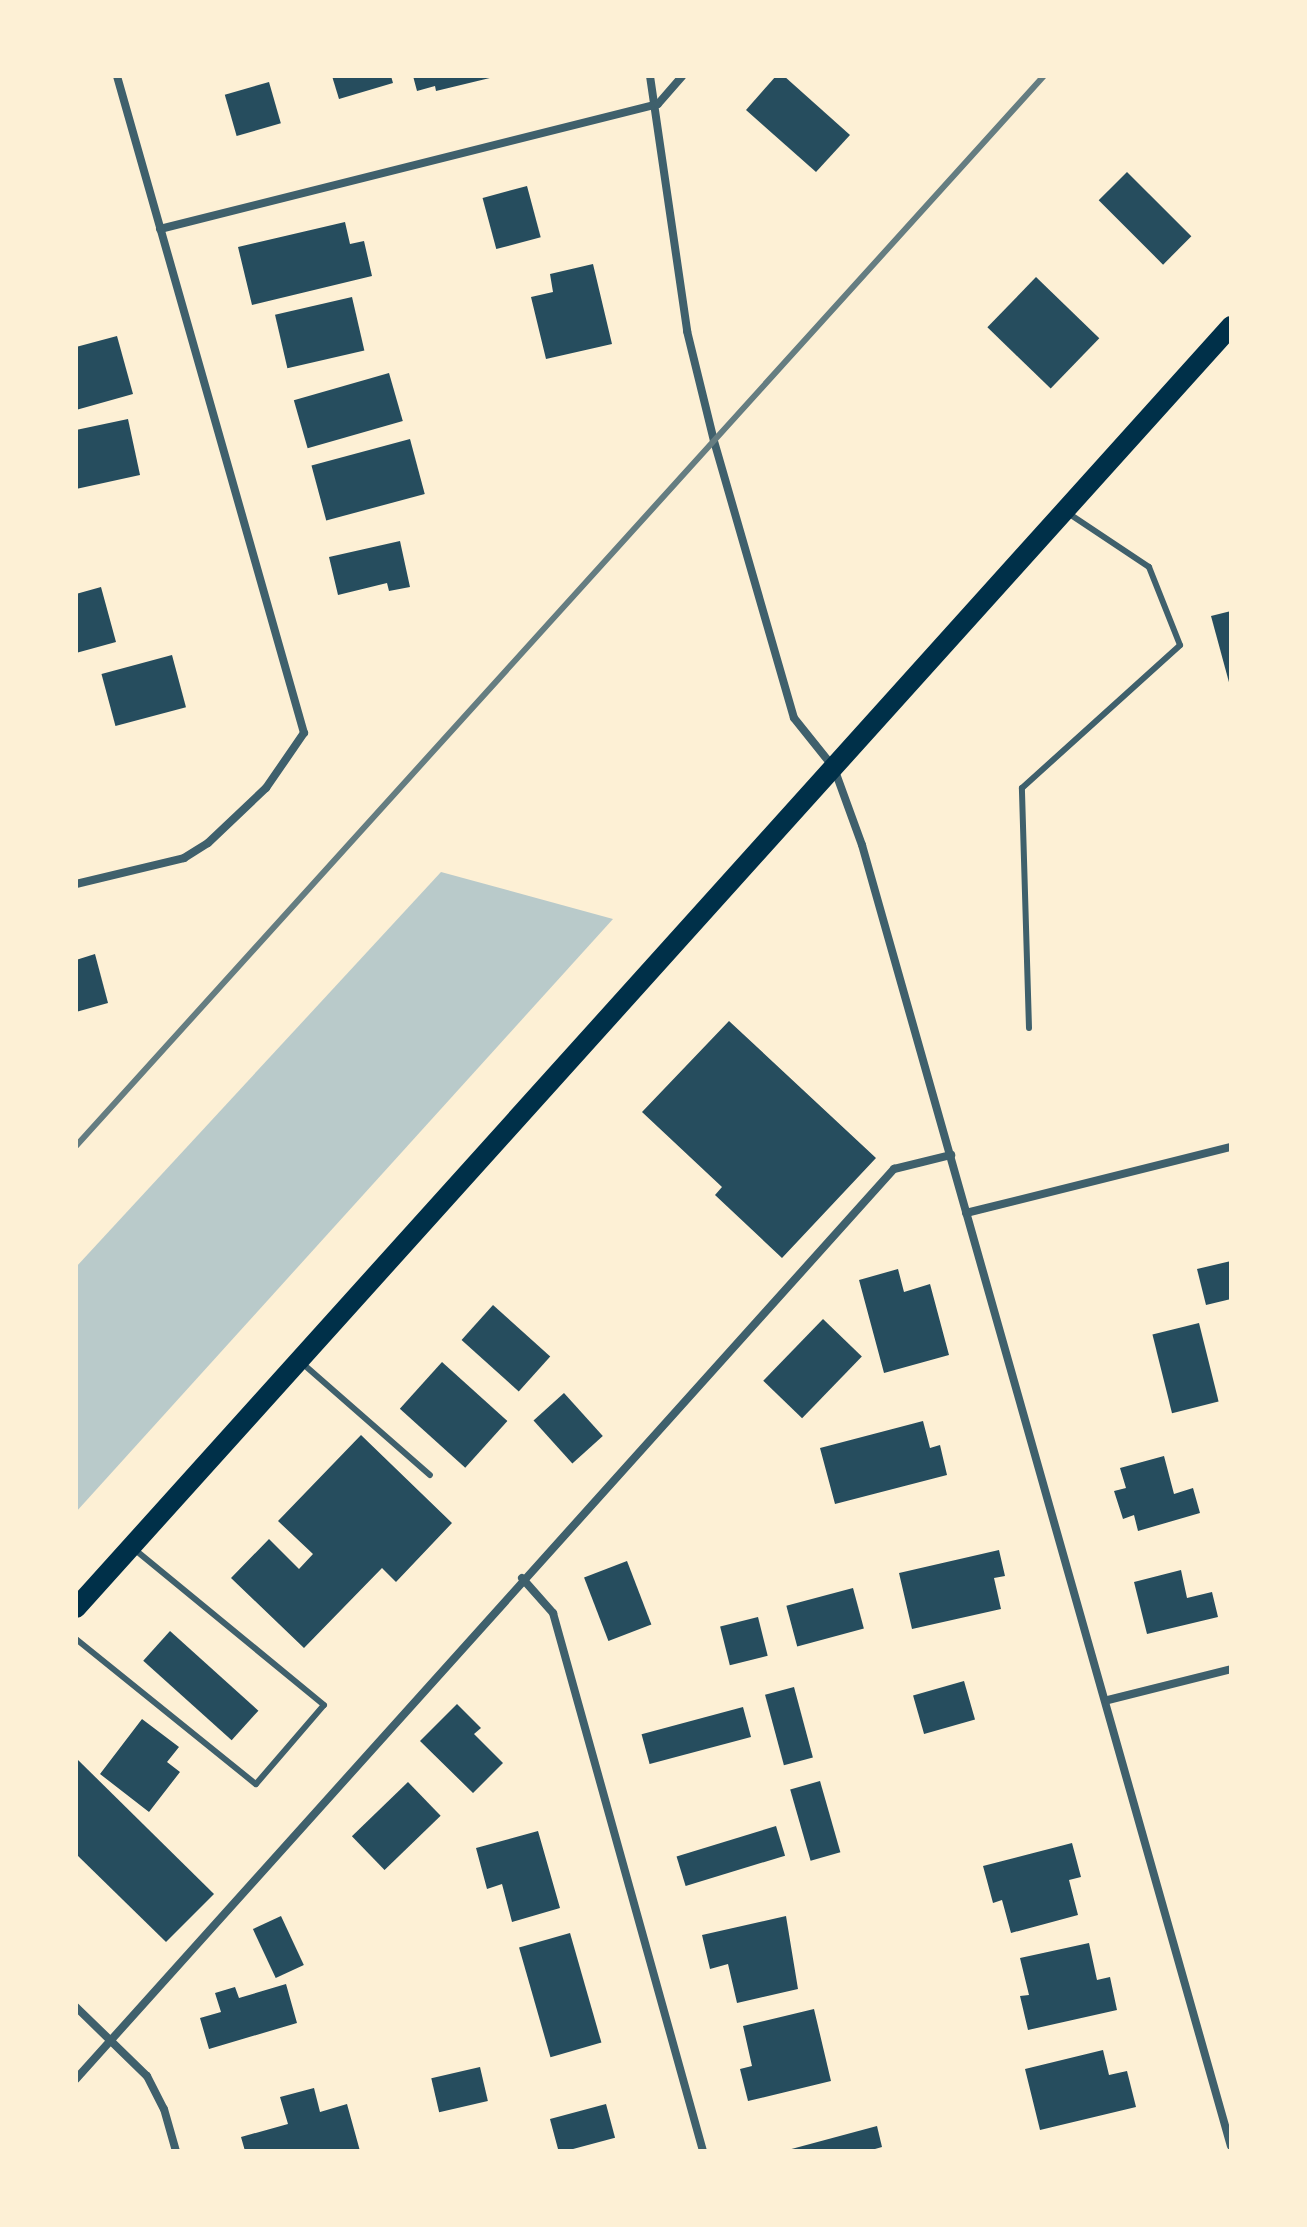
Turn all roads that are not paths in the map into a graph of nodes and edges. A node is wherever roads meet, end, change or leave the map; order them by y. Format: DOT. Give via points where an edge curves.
graph roads {
  1 [pos="117,76"];
  2 [pos="650,76"];
  3 [pos="682,76"];
  4 [pos="658,104"];
  5 [pos="160,229"];
  6 [pos="1231,326"];
  7 [pos="1065,511"];
  8 [pos="834,768"];
  9 [pos="76,884"];
  10 [pos="1029,1028"];
  11 [pos="1231,1147"];
  12 [pos="951,1155"];
  13 [pos="966,1213"];
  14 [pos="299,1361"];
  15 [pos="430,1475"];
  16 [pos="131,1547"];
  17 [pos="522,1578"];
  18 [pos="76,1608"];
  19 [pos="76,1639"];
  20 [pos="1231,1669"];
  21 [pos="1108,1700"];
  22 [pos="76,2007"];
  23 [pos="113,2038"];
  24 [pos="76,2079"];
  25 [pos="1231,2146"];
  26 [pos="176,2151"];
  27 [pos="703,2151"];
  1 -- 5 [label="street"];
  2 -- 4 [label="street"];
  3 -- 4 [label="street"];
  4 -- 5 [label="street"];
  4 -- 8 [label="street" via="687,331 714,441 794,718"];
  5 -- 9 [label="street" via="304,733 266,788 208,843 184,858"];
  6 -- 7 [label="main road"];
  7 -- 8 [label="main road"];
  7 -- 10 [label="lane" via="1149,567 1180,645 1022,788"];
  8 -- 12 [label="street" via="862,845"];
  8 -- 14 [label="main road"];
  11 -- 13 [label="street"];
  12 -- 13 [label="street"];
  12 -- 17 [label="street" via="894,1169"];
  13 -- 21 [label="street"];
  14 -- 15 [label="lane"];
  14 -- 16 [label="main road"];
  16 -- 18 [label="main road"];
  16 -- 19 [label="lane" via="324,1705 256,1784"];
  17 -- 23 [label="street"];
  17 -- 27 [label="street" via="553,1613"];
  20 -- 21 [label="street"];
  21 -- 25 [label="street"];
  22 -- 23 [label="street"];
  23 -- 24 [label="street"];
  23 -- 26 [label="street" via="147,2076"];
}
